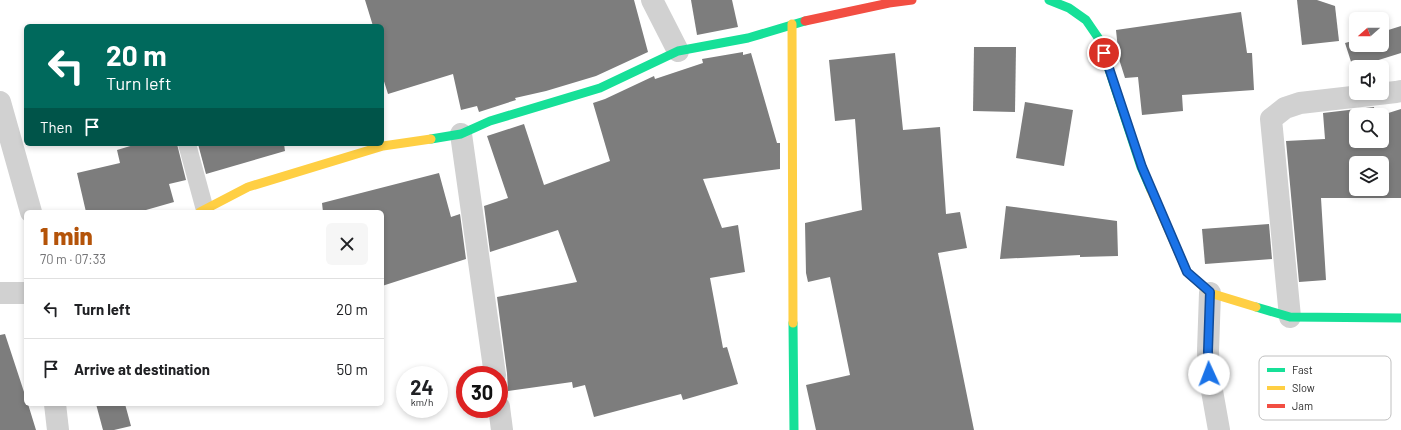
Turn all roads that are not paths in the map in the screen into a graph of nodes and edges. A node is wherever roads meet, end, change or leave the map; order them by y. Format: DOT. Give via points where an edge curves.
graph roads {
  1 [pos="652,0"];
  2 [pos="912,0"];
  3 [pos="1049,0"];
  4 [pos="1069,4"];
  5 [pos="792,24"];
  6 [pos="678,51"];
  7 [pos="1401,90"];
  8 [pos="0,102"];
  9 [pos="461,134"];
  10 [pos="187,146"];
  11 [pos="383,146"];
  12 [pos="384,146"];
  13 [pos="30,210"];
  14 [pos="203,210"];
  15 [pos="205,210"];
  16 [pos="1210,292"];
  17 [pos="0,293"];
  18 [pos="24,293"];
  19 [pos="1290,316"];
  20 [pos="1401,318"];
  21 [pos="493,366"];
  22 [pos="55,406"];
  23 [pos="500,418"];
  24 [pos="58,430"];
  25 [pos="502,430"];
  26 [pos="794,430"];
  27 [pos="1219,430"];
  1 -- 6 [label="street"];
  2 -- 5 [label="street"];
  3 -- 4 [label="street"];
  4 -- 16 [label="street" via="1086,20 1099,39 1142,167 1187,272"];
  5 -- 6 [label="street" via="748,38"];
  5 -- 26 [label="street"];
  6 -- 9 [label="street" via="600,88 490,121"];
  7 -- 19 [label="street" via="1300,103 1285,108 1271,119"];
  8 -- 13 [label="street"];
  9 -- 12 [label="street"];
  9 -- 21 [label="street"];
  10 -- 14 [label="lane"];
  11 -- 15 [label="street" via="248,187"];
  16 -- 19 [label="street"];
  16 -- 27 [label="street" via="1209,374"];
  17 -- 18 [label="street"];
  19 -- 20 [label="street"];
  22 -- 24 [label="street"];
  23 -- 25 [label="street"];
}
